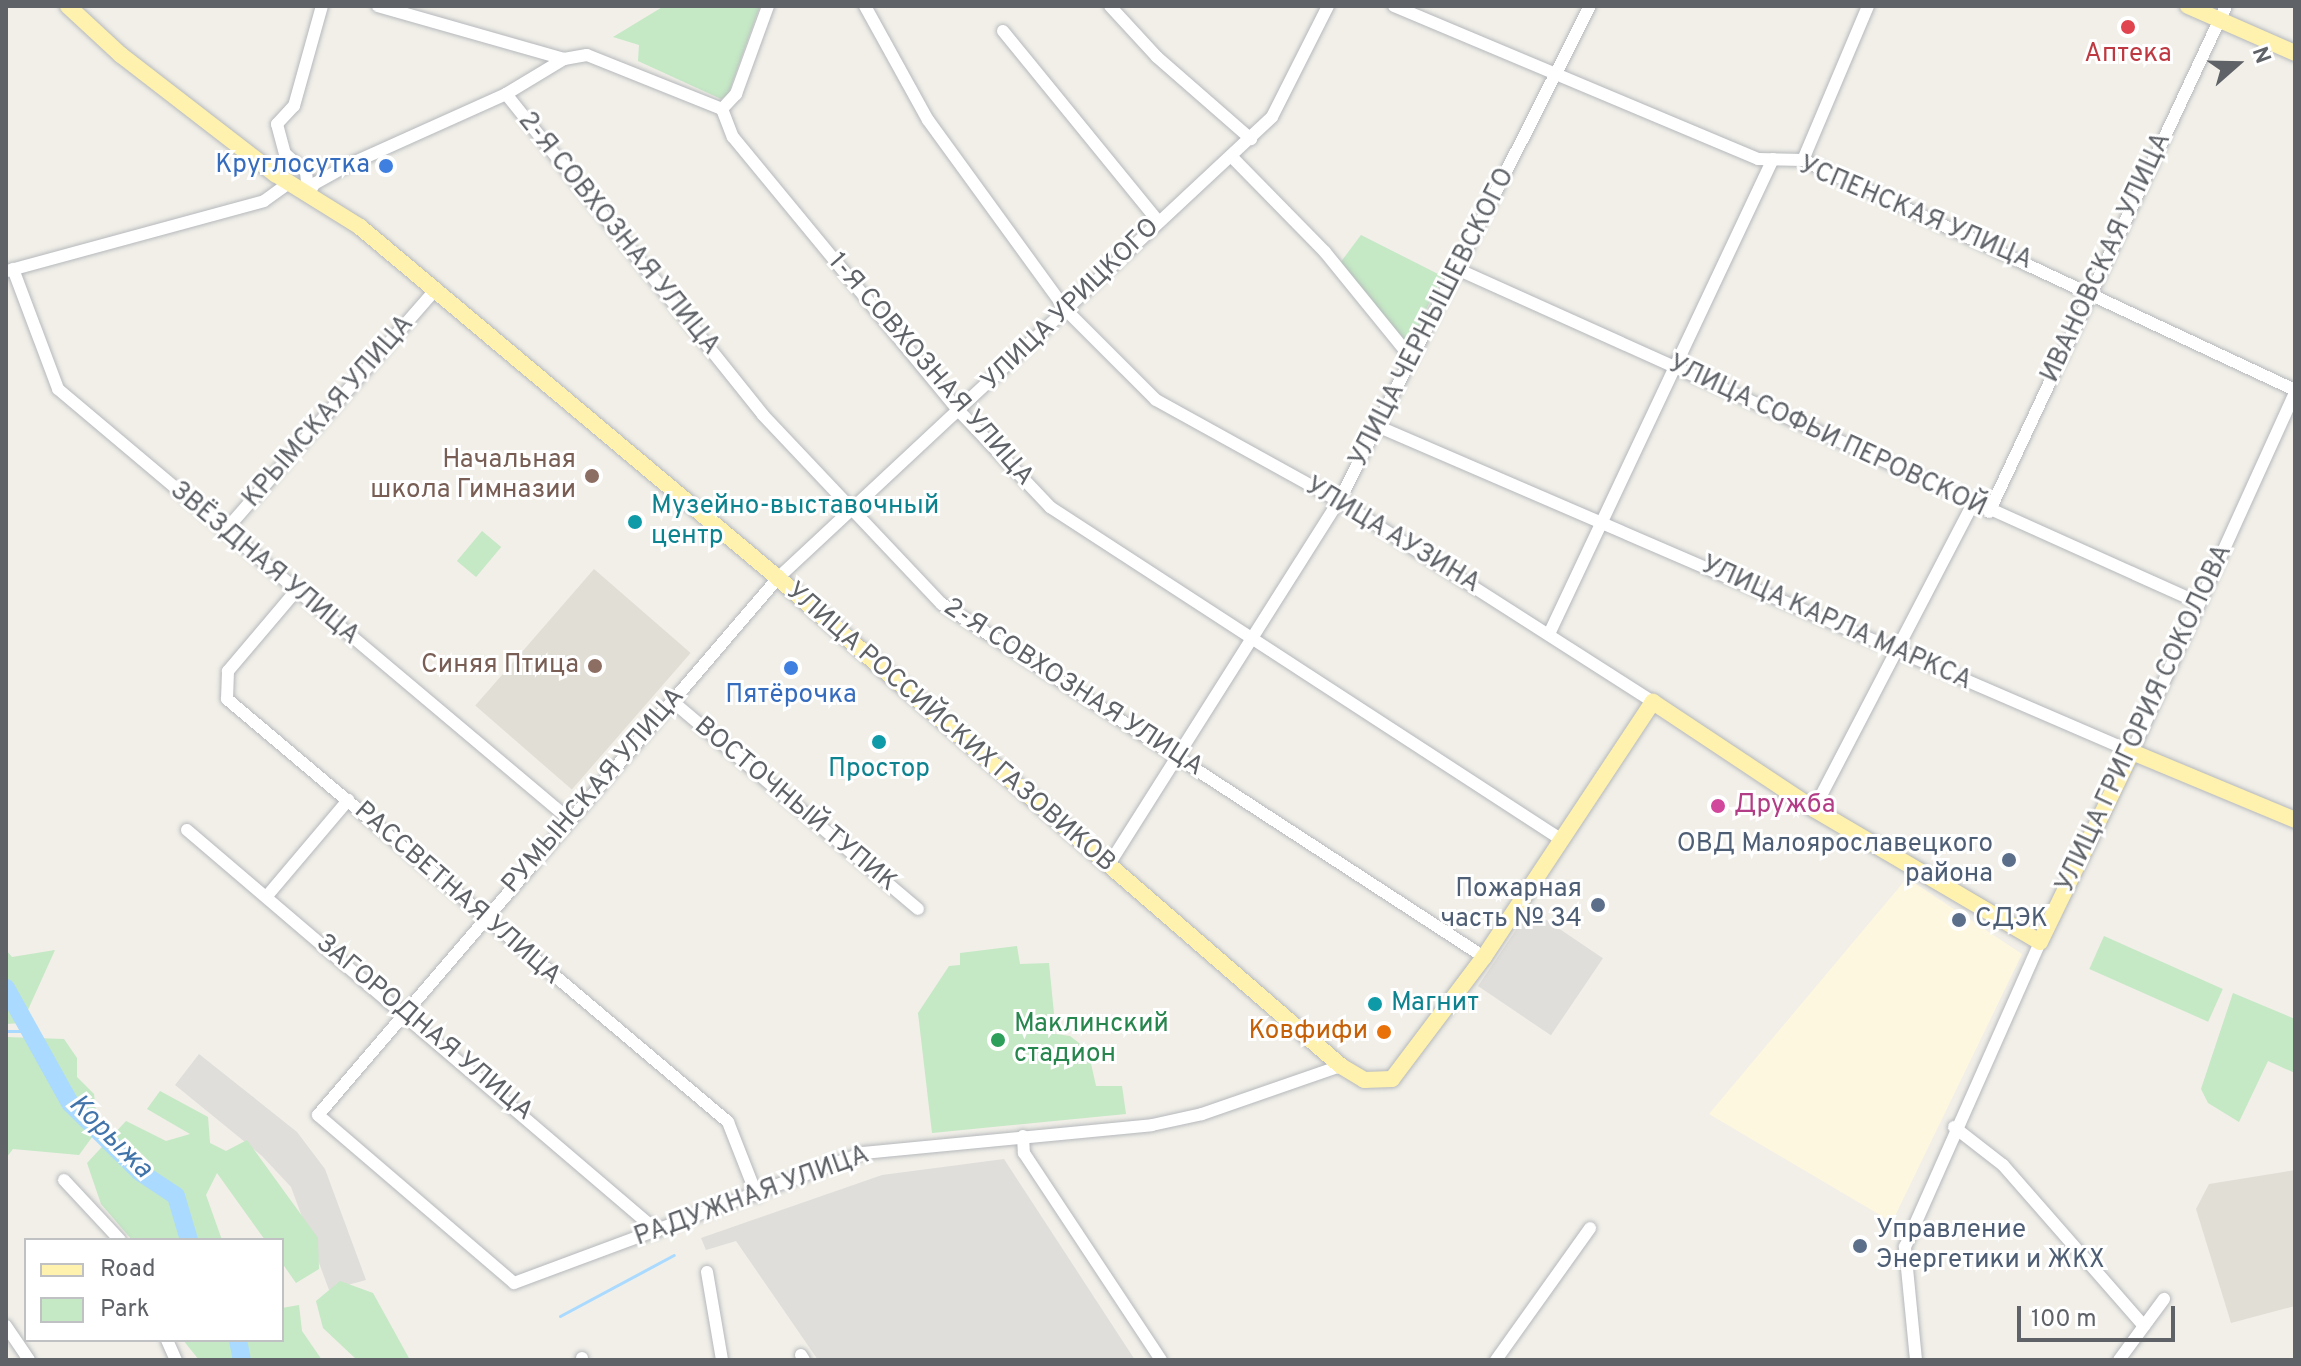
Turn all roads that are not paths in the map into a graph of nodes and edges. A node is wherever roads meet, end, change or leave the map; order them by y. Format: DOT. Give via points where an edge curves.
graph roads {
  1 [pos="68,6"];
  2 [pos="322,6"];
  3 [pos="378,6"];
  4 [pos="768,6"];
  5 [pos="865,6"];
  6 [pos="1110,6"];
  7 [pos="1328,6"];
  8 [pos="1394,6"];
  9 [pos="1590,6"];
  10 [pos="1868,6"];
  11 [pos="2188,6"];
  12 [pos="2221,12"];
  13 [pos="1003,31"];
  14 [pos="2295,53"];
  15 [pos="564,59"];
  16 [pos="1558,76"];
  17 [pos="506,94"];
  18 [pos="722,109"];
  19 [pos="1251,139"];
  20 [pos="1231,156"];
  21 [pos="1773,159"];
  22 [pos="1803,160"];
  23 [pos="289,183"];
  24 [pos="308,195"];
  25 [pos="1158,221"];
  26 [pos="1457,269"];
  27 [pos="10,270"];
  28 [pos="434,291"];
  29 [pos="2093,292"];
  30 [pos="1066,310"];
  31 [pos="1411,358"];
  32 [pos="1675,368"];
  33 [pos="2295,391"];
  34 [pos="960,412"];
  35 [pos="1377,426"];
  36 [pos="1339,501"];
  37 [pos="1973,504"];
  38 [pos="850,509"];
  39 [pos="1989,512"];
  40 [pos="1601,521"];
  41 [pos="224,532"];
  42 [pos="778,578"];
  43 [pos="295,592"];
  44 [pos="2199,603"];
  45 [pos="1550,632"];
  46 [pos="1252,634"];
  47 [pos="1896,650"];
  48 [pos="672,701"];
  49 [pos="1653,702"];
  50 [pos="2132,752"];
  51 [pos="1177,757"];
  52 [pos="348,800"];
  53 [pos="1814,809"];
  54 [pos="570,820"];
  55 [pos="2295,820"];
  56 [pos="187,830"];
  57 [pos="1562,840"];
  58 [pos="1108,866"];
  59 [pos="267,896"];
  60 [pos="918,909"];
  61 [pos="483,919"];
  62 [pos="2040,942"];
  63 [pos="1484,957"];
  64 [pos="404,1012"];
  65 [pos="1341,1066"];
  66 [pos="318,1115"];
  67 [pos="1954,1127"];
  68 [pos="1023,1136"];
  69 [pos="64,1180"];
  70 [pos="757,1196"];
  71 [pos="1590,1228"];
  72 [pos="657,1231"];
  73 [pos="118,1238"];
  74 [pos="707,1272"];
  75 [pos="2164,1299"];
  76 [pos="6,1326"];
  77 [pos="2144,1326"];
  78 [pos="29,1360"];
  79 [pos="722,1360"];
  80 [pos="1161,1360"];
  81 [pos="1496,1360"];
  82 [pos="1916,1360"];
  83 [pos="2119,1360"];
  1 -- 23 [label="main road, УЛИЦА РОССИЙСКИХ ГАЗОВИКОВ" via="121,55"];
  2 -- 24 [label="street" via="294,106 277,124 285,154 306,172"];
  3 -- 15 [label="street"];
  4 -- 18 [label="street" via="736,94"];
  5 -- 30 [label="street, УЛИЦА АУЗИНА" via="928,120"];
  6 -- 19 [label="street" via="1157,57"];
  7 -- 19 [label="street, УЛИЦА УРИЦКОГО" via="1272,117"];
  8 -- 16 [label="street, УСПЕНСКАЯ УЛИЦА"];
  9 -- 16 [label="street, УЛИЦА ЧЕРНЫШЕВСКОГО"];
  10 -- 22 [label="street"];
  11 -- 12 [label="main road"];
  12 -- 14 [label="main road"];
  12 -- 29 [label="street, ИВАНОВСКАЯ УЛИЦА"];
  13 -- 25 [label="street"];
  15 -- 17 [label="street"];
  15 -- 18 [label="street" via="587,55"];
  16 -- 21 [label="street, УСПЕНСКАЯ УЛИЦА" via="1758,159"];
  16 -- 26 [label="street, УЛИЦА ЧЕРНЫШЕВСКОГО"];
  17 -- 24 [label="street" via="346,166 314,184"];
  17 -- 38 [label="street, 2-Я СОВХОЗНАЯ УЛИЦА" via="763,415"];
  18 -- 34 [label="street, 1-Я СОВХОЗНАЯ УЛИЦА" via="733,137"];
  19 -- 20 [label="street, УЛИЦА УРИЦКОГО"];
  20 -- 25 [label="street, УЛИЦА УРИЦКОГО"];
  20 -- 31 [label="street" via="1325,252"];
  21 -- 22 [label="street, УСПЕНСКАЯ УЛИЦА"];
  21 -- 32 [label="street"];
  22 -- 29 [label="street, УСПЕНСКАЯ УЛИЦА"];
  23 -- 24 [label="main road, УЛИЦА РОССИЙСКИХ ГАЗОВИКОВ"];
  23 -- 27 [label="street" via="264,201"];
  24 -- 28 [label="main road, УЛИЦА РОССИЙСКИХ ГАЗОВИКОВ" via="360,227"];
  25 -- 30 [label="street, УЛИЦА УРИЦКОГО"];
  26 -- 31 [label="street, УЛИЦА ЧЕРНЫШЕВСКОГО"];
  26 -- 32 [label="street, УЛИЦА СОФЬИ ПЕРОВСКОЙ"];
  27 -- 41 [label="street, ЗВЁЗДНАЯ УЛИЦА" via="58,389"];
  28 -- 41 [label="street, КРЫМСКАЯ УЛИЦА"];
  28 -- 42 [label="main road, УЛИЦА РОССИЙСКИХ ГАЗОВИКОВ"];
  29 -- 33 [label="street, УСПЕНСКАЯ УЛИЦА"];
  29 -- 39 [label="street, ИВАНОВСКАЯ УЛИЦА"];
  30 -- 34 [label="street, УЛИЦА УРИЦКОГО"];
  30 -- 36 [label="street, УЛИЦА АУЗИНА" via="1156,400"];
  31 -- 35 [label="street, УЛИЦА ЧЕРНЫШЕВСКОГО"];
  32 -- 37 [label="street, УЛИЦА СОФЬИ ПЕРОВСКОЙ"];
  32 -- 40 [label="street"];
  33 -- 44 [label="street, УЛИЦА ГРИГОРИЯ СОКОЛОВА"];
  34 -- 38 [label="street, УЛИЦА УРИЦКОГО"];
  34 -- 46 [label="street, 1-Я СОВХОЗНАЯ УЛИЦА" via="1050,507"];
  35 -- 36 [label="street, УЛИЦА ЧЕРНЫШЕВСКОГО"];
  35 -- 40 [label="street, УЛИЦА КАРЛА МАРКСА"];
  36 -- 45 [label="street, УЛИЦА АУЗИНА"];
  36 -- 46 [label="street, УЛИЦА ЧЕРНЫШЕВСКОГО"];
  37 -- 39 [label="street, УЛИЦА СОФЬИ ПЕРОВСКОЙ"];
  37 -- 47 [label="street"];
  38 -- 42 [label="street, УЛИЦА УРИЦКОГО"];
  38 -- 51 [label="street, 2-Я СОВХОЗНАЯ УЛИЦА" via="942,604"];
  39 -- 44 [label="street, УЛИЦА СОФЬИ ПЕРОВСКОЙ"];
  40 -- 45 [label="street"];
  40 -- 47 [label="street, УЛИЦА КАРЛА МАРКСА"];
  41 -- 43 [label="street, ЗВЁЗДНАЯ УЛИЦА"];
  42 -- 48 [label="street, РУМЫНСКАЯ УЛИЦА"];
  42 -- 58 [label="main road, УЛИЦА РОССИЙСКИХ ГАЗОВИКОВ"];
  43 -- 52 [label="street, РАССВЕТНАЯ УЛИЦА" via="228,671 227,699"];
  43 -- 54 [label="street, ЗВЁЗДНАЯ УЛИЦА"];
  44 -- 50 [label="street, УЛИЦА ГРИГОРИЯ СОКОЛОВА"];
  45 -- 49 [label="street, УЛИЦА АУЗИНА"];
  46 -- 51 [label="street, УЛИЦА ЧЕРНЫШЕВСКОГО"];
  46 -- 57 [label="street, 1-Я СОВХОЗНАЯ УЛИЦА"];
  47 -- 50 [label="street, УЛИЦА КАРЛА МАРКСА"];
  47 -- 53 [label="street"];
  48 -- 54 [label="street, РУМЫНСКАЯ УЛИЦА"];
  48 -- 60 [label="street, ВОСТОЧНЫЙ ТУПИК"];
  49 -- 53 [label="main road, УЛИЦА АУЗИНА"];
  49 -- 57 [label="main road"];
  50 -- 55 [label="main road, УЛИЦА КАРЛА МАРКСА"];
  50 -- 62 [label="main road, УЛИЦА ГРИГОРИЯ СОКОЛОВА"];
  51 -- 58 [label="street, УЛИЦА ЧЕРНЫШЕВСКОГО"];
  51 -- 63 [label="street, 2-Я СОВХОЗНАЯ УЛИЦА"];
  52 -- 59 [label="street"];
  52 -- 61 [label="street, РАССВЕТНАЯ УЛИЦА"];
  53 -- 62 [label="main road, УЛИЦА АУЗИНА"];
  54 -- 61 [label="street, РУМЫНСКАЯ УЛИЦА"];
  56 -- 59 [label="street, ЗАГОРОДНАЯ УЛИЦА"];
  57 -- 63 [label="main road"];
  58 -- 65 [label="main road, УЛИЦА РОССИЙСКИХ ГАЗОВИКОВ"];
  59 -- 64 [label="street, ЗАГОРОДНАЯ УЛИЦА"];
  61 -- 64 [label="street, РУМЫНСКАЯ УЛИЦА"];
  61 -- 70 [label="street, РАССВЕТНАЯ УЛИЦА" via="728,1122"];
  62 -- 67 [label="street, УЛИЦА ГРИГОРИЯ СОКОЛОВА"];
  63 -- 65 [label="main road, УЛИЦА РОССИЙСКИХ ГАЗОВИКОВ" via="1392,1079 1364,1080"];
  64 -- 66 [label="street, РУМЫНСКАЯ УЛИЦА"];
  64 -- 72 [label="street, ЗАГОРОДНАЯ УЛИЦА"];
  65 -- 68 [label="street, РАДУЖНАЯ УЛИЦА" via="1202,1114 1152,1125"];
  66 -- 72 [label="street, РАДУЖНАЯ УЛИЦА" via="514,1283"];
  67 -- 77 [label="street" via="2003,1165"];
  67 -- 82 [label="street, УЛИЦА ГРИГОРИЯ СОКОЛОВА" via="1905,1247"];
  68 -- 70 [label="street, РАДУЖНАЯ УЛИЦА" via="863,1153"];
  68 -- 80 [label="street" via="1024,1153"];
  69 -- 73 [label="street"];
  70 -- 72 [label="street, РАДУЖНАЯ УЛИЦА"];
  71 -- 81 [label="street"];
  74 -- 79 [label="street"];
  75 -- 77 [label="street"];
  76 -- 78 [label="street"];
  77 -- 83 [label="street"];
}
